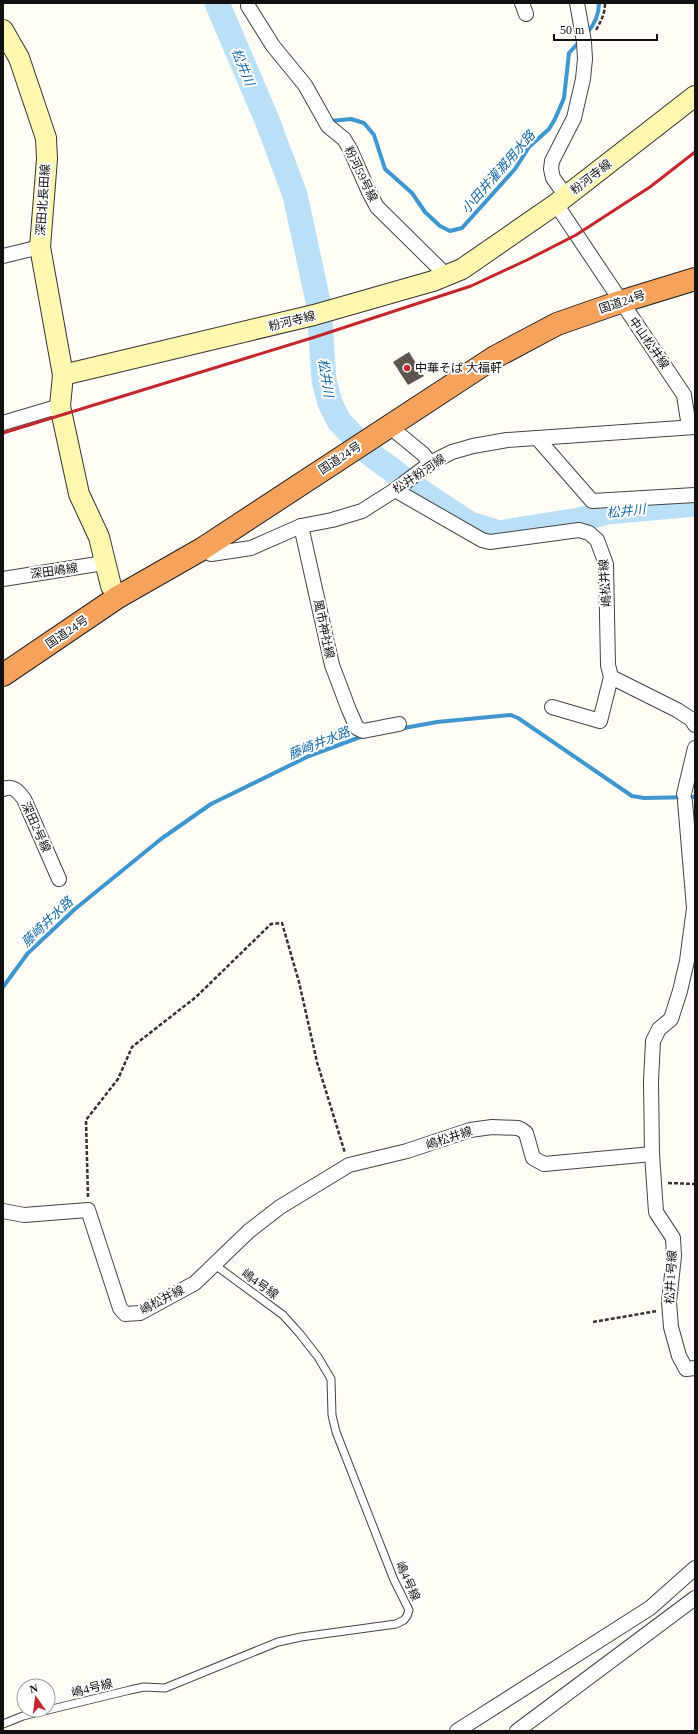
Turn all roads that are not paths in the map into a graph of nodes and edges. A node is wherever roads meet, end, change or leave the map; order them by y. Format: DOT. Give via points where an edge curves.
graph roads {
  1 [pos="577,3"];
  2 [pos="248,6"];
  3 [pos="3,30"];
  4 [pos="695,96"];
  5 [pos="561,200"];
  6 [pos="40,247"];
  7 [pos="3,256"];
  8 [pos="446,275"];
  9 [pos="695,279"];
  10 [pos="620,302"];
  11 [pos="63,375"];
  12 [pos="60,406"];
  13 [pos="3,423"];
  14 [pos="692,427"];
  15 [pos="385,428"];
  16 [pos="537,438"];
  17 [pos="428,465"];
  18 [pos="398,488"];
  19 [pos="695,495"];
  20 [pos="301,526"];
  21 [pos="202,549"];
  22 [pos="104,563"];
  23 [pos="3,579"];
  24 [pos="118,597"];
  25 [pos="3,676"];
  26 [pos="611,677"];
  27 [pos="552,707"];
  28 [pos="399,724"];
  29 [pos="695,725"];
  30 [pos="695,748"];
  31 [pos="3,789"];
  32 [pos="687,801"];
  33 [pos="59,879"];
  34 [pos="652,1154"];
  35 [pos="3,1211"];
  36 [pos="215,1265"];
  37 [pos="695,1368"];
  38 [pos="695,1568"];
  39 [pos="695,1598"];
  40 [pos="56,1708"];
  41 [pos="18,1718"];
  42 [pos="3,1724"];
  43 [pos="457,1731"];
  44 [pos="517,1731"];
  1 -- 5 [label="street, 中山松井線" via="585,59 574,118 552,161 553,178"];
  2 -- 8 [label="street, 粉河59号線" via="273,46 305,85 325,122 344,139 377,207"];
  3 -- 6 [label="main road, 深田北長田線" via="19,58 46,138 47,158"];
  4 -- 5 [label="main road, 粉河寺線"];
  5 -- 8 [label="main road, 粉河寺線" via="462,268"];
  5 -- 10 [label="street, 中山松井線"];
  6 -- 7 [label="street"];
  6 -- 11 [label="main road, 深田北長田線"];
  8 -- 11 [label="main road, 粉河寺線" via="321,313"];
  9 -- 10 [label="highway, 国道24号"];
  10 -- 14 [label="street, 中山松井線" via="684,395"];
  10 -- 15 [label="highway, 国道24号" via="557,324 495,357"];
  11 -- 12 [label="main road"];
  12 -- 13 [label="street"];
  12 -- 22 [label="main road" via="79,494 99,537"];
  14 -- 16 [label="street, 松井粉河線"];
  15 -- 17 [label="street" via="423,454"];
  15 -- 21 [label="highway, 国道24号"];
  16 -- 17 [label="street, 松井粉河線" via="473,446 452,452"];
  16 -- 19 [label="street" via="592,501"];
  17 -- 18 [label="street, 松井粉河線"];
  18 -- 20 [label="street, 松井粉河線" via="362,511"];
  18 -- 26 [label="street, 嶋松井線" via="482,540 490,542 580,530 597,540 606,564 608,665"];
  20 -- 21 [label="street, 松井粉河線" via="251,548 211,554"];
  20 -- 28 [label="street, 風市神社線" via="332,665 357,728 363,731"];
  21 -- 24 [label="highway, 国道24号"];
  22 -- 23 [label="street, 深田嶋線"];
  22 -- 24 [label="main road" via="111,586"];
  24 -- 25 [label="highway, 国道24号"];
  26 -- 27 [label="street" via="600,721"];
  26 -- 29 [label="street" via="677,710 691,719"];
  30 -- 32 [label="street"];
  31 -- 33 [label="street, 深田2号線" via="15,788 24,799"];
  32 -- 34 [label="street" via="694,908 680,991 671,1019 659,1029 653,1041"];
  34 -- 36 [label="street, 嶋松井線" via="544,1164 533,1158 526,1133 518,1128 492,1127 470,1130 407,1152 349,1165 280,1207 249,1231"];
  34 -- 37 [label="street, 松井1号線" via="656,1212 673,1238 671,1327 679,1356 686,1369"];
  35 -- 36 [label="street, 嶋松井線" via="24,1214 88,1210 120,1308 125,1314 140,1313 172,1296 195,1283"];
  36 -- 40 [label="lane, 嶋4号線" via="283,1315 309,1346 331,1379 332,1415 336,1432 394,1580 409,1610 407,1616 396,1624 301,1636 278,1642 165,1688 144,1687"];
  38 -- 43 [label="street" via="650,1608"];
  39 -- 44 [label="street"];
  41 -- 42 [label="lane, 嶋4号線"];
}
